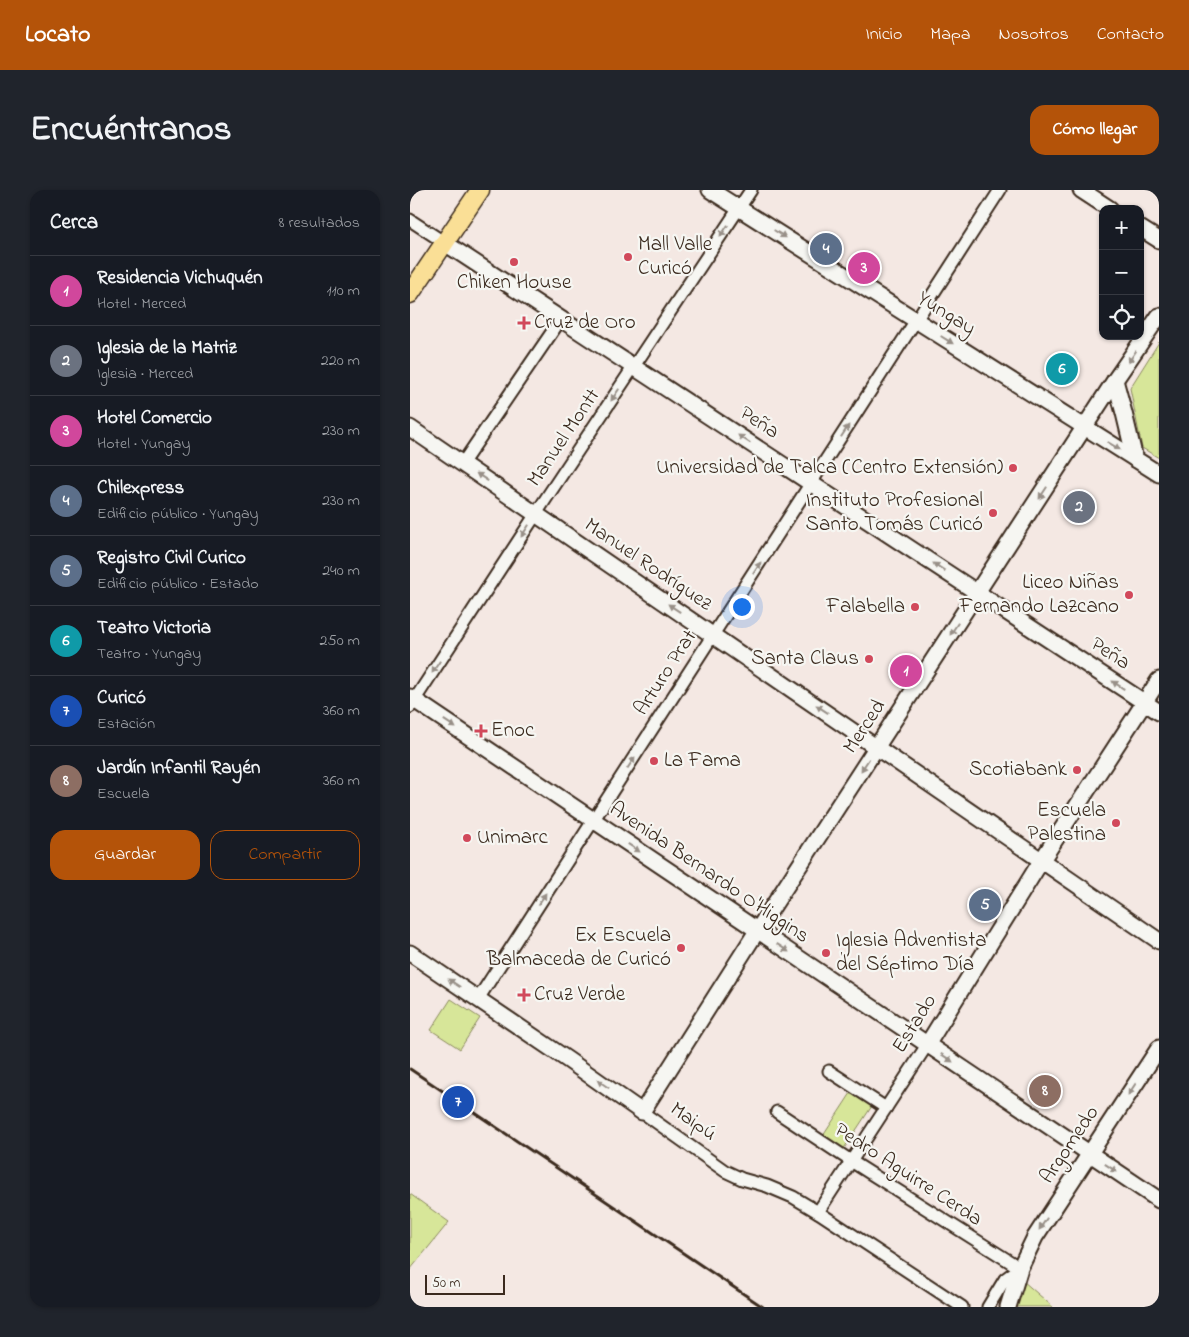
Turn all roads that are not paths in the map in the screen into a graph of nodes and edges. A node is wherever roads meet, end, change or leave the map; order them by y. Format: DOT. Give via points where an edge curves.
graph roads {
  1 [pos="480,190"];
  2 [pos="710,190"];
  3 [pos="751,190"];
  4 [pos="1000,190"];
  5 [pos="1081,190"];
  6 [pos="1104,205"];
  7 [pos="739,208"];
  8 [pos="410,220"];
  9 [pos="1144,231"];
  10 [pos="1159,240"];
  11 [pos="445,243"];
  12 [pos="410,294"];
  13 [pos="1159,316"];
  14 [pos="561,319"];
  15 [pos="916,320"];
  16 [pos="634,367"];
  17 [pos="1115,380"];
  18 [pos="410,428"];
  19 [pos="1085,428"];
  20 [pos="1135,460"];
  21 [pos="462,464"];
  22 [pos="1159,474"];
  23 [pos="811,483"];
  24 [pos="536,514"];
  25 [pos="978,593"];
  26 [pos="713,635"];
  27 [pos="1159,680"];
  28 [pos="412,701"];
  29 [pos="1144,702"];
  30 [pos="1159,712"];
  31 [pos="877,747"];
  32 [pos="594,820"];
  33 [pos="1042,860"];
  34 [pos="757,931"];
  35 [pos="1159,941"];
  36 [pos="410,953"];
  37 [pos="478,999"];
  38 [pos="927,1045"];
  39 [pos="1159,1048"];
  40 [pos="829,1071"];
  41 [pos="886,1108"];
  42 [pos="642,1112"];
  43 [pos="777,1112"];
  44 [pos="1090,1154"];
  45 [pos="851,1161"];
  46 [pos="1159,1200"];
  47 [pos="818,1212"];
  48 [pos="1020,1268"];
  49 [pos="962,1307"];
  50 [pos="988,1307"];
  51 [pos="1008,1307"];
  1 -- 11 [label="main road"];
  2 -- 7 [label="street, Yungay"];
  3 -- 7 [label="street, Manuel Montt"];
  4 -- 15 [label="street, Arturo Prat"];
  5 -- 6 [label="street"];
  7 -- 15 [label="street, Yungay, one-way"];
  7 -- 16 [label="street, Manuel Montt, one-way"];
  8 -- 11 [label="street, Peña"];
  9 -- 10 [label="street"];
  11 -- 12 [label="main road"];
  11 -- 14 [label="street, Peña"];
  13 -- 17 [label="street, Merced, one-way"];
  14 -- 16 [label="street, Peña"];
  14 -- 21 [label="street"];
  15 -- 19 [label="street, Yungay, one-way"];
  23 -- 15 [label="street, Arturo Prat, one-way"];
  23 -- 16 [label="street, Peña, one-way"];
  16 -- 24 [label="street, Manuel Montt, one-way"];
  17 -- 19 [label="street, Merced"];
  17 -- 20 [label="street"];
  18 -- 21 [label="street, Manuel Rodríguez"];
  19 -- 20 [label="street, Yungay, one-way"];
  19 -- 25 [label="street, Merced, one-way"];
  20 -- 22 [label="street, Yungay"];
  24 -- 21 [label="street, Manuel Rodríguez, one-way"];
  25 -- 23 [label="street, Peña, one-way"];
  26 -- 23 [label="street, Arturo Prat, one-way"];
  26 -- 24 [label="street, Manuel Rodríguez, one-way"];
  24 -- 28 [label="street, Manuel Montt, one-way"];
  29 -- 25 [label="street, Peña, one-way"];
  25 -- 31 [label="street, Merced, one-way"];
  31 -- 26 [label="street, Manuel Rodríguez, one-way"];
  32 -- 26 [label="street, Arturo Prat, one-way"];
  27 -- 29 [label="street, Estado"];
  28 -- 32 [label="street, Avenida Bernardo O'Higgins, one-way"];
  29 -- 30 [label="street, Peña"];
  29 -- 33 [label="street, Estado"];
  31 -- 33 [label="street, Manuel Rodríguez"];
  31 -- 34 [label="street, Merced, one-way"];
  32 -- 34 [label="street, Avenida Bernardo O'Higgins, one-way"];
  37 -- 32 [label="street, Arturo Prat, one-way"];
  33 -- 35 [label="street, Manuel Rodríguez"];
  33 -- 38 [label="street, Estado"];
  34 -- 38 [label="street, Avenida Bernardo O'Higgins, one-way"];
  34 -- 42 [label="street, Merced"];
  37 -- 36 [label="street, Maipú, one-way"];
  42 -- 37 [label="street, Maipú, one-way"];
  38 -- 41 [label="street, Estado"];
  38 -- 44 [label="street, Avenida Bernardo O'Higgins, one-way"];
  39 -- 44 [label="street, Argomedo, one-way"];
  40 -- 41 [label="street"];
  41 -- 45 [label="street, Estado"];
  42 -- 47 [label="street, Maipú" via="725,1170 742,1179 780,1190"];
  43 -- 45 [label="street, Pedro Aguirre Cerda"];
  44 -- 46 [label="street, Avenida Bernardo O'Higgins, one-way"];
  44 -- 48 [label="street, Argomedo, one-way" via="1042,1225"];
  45 -- 47 [label="street, Estado"];
  45 -- 48 [label="street, Pedro Aguirre Cerda"];
  47 -- 49 [label="street, Maipú"];
  48 -- 50 [label="street, Argomedo" via="1005,1279"];
  48 -- 51 [label="street, Argomedo"];
}
